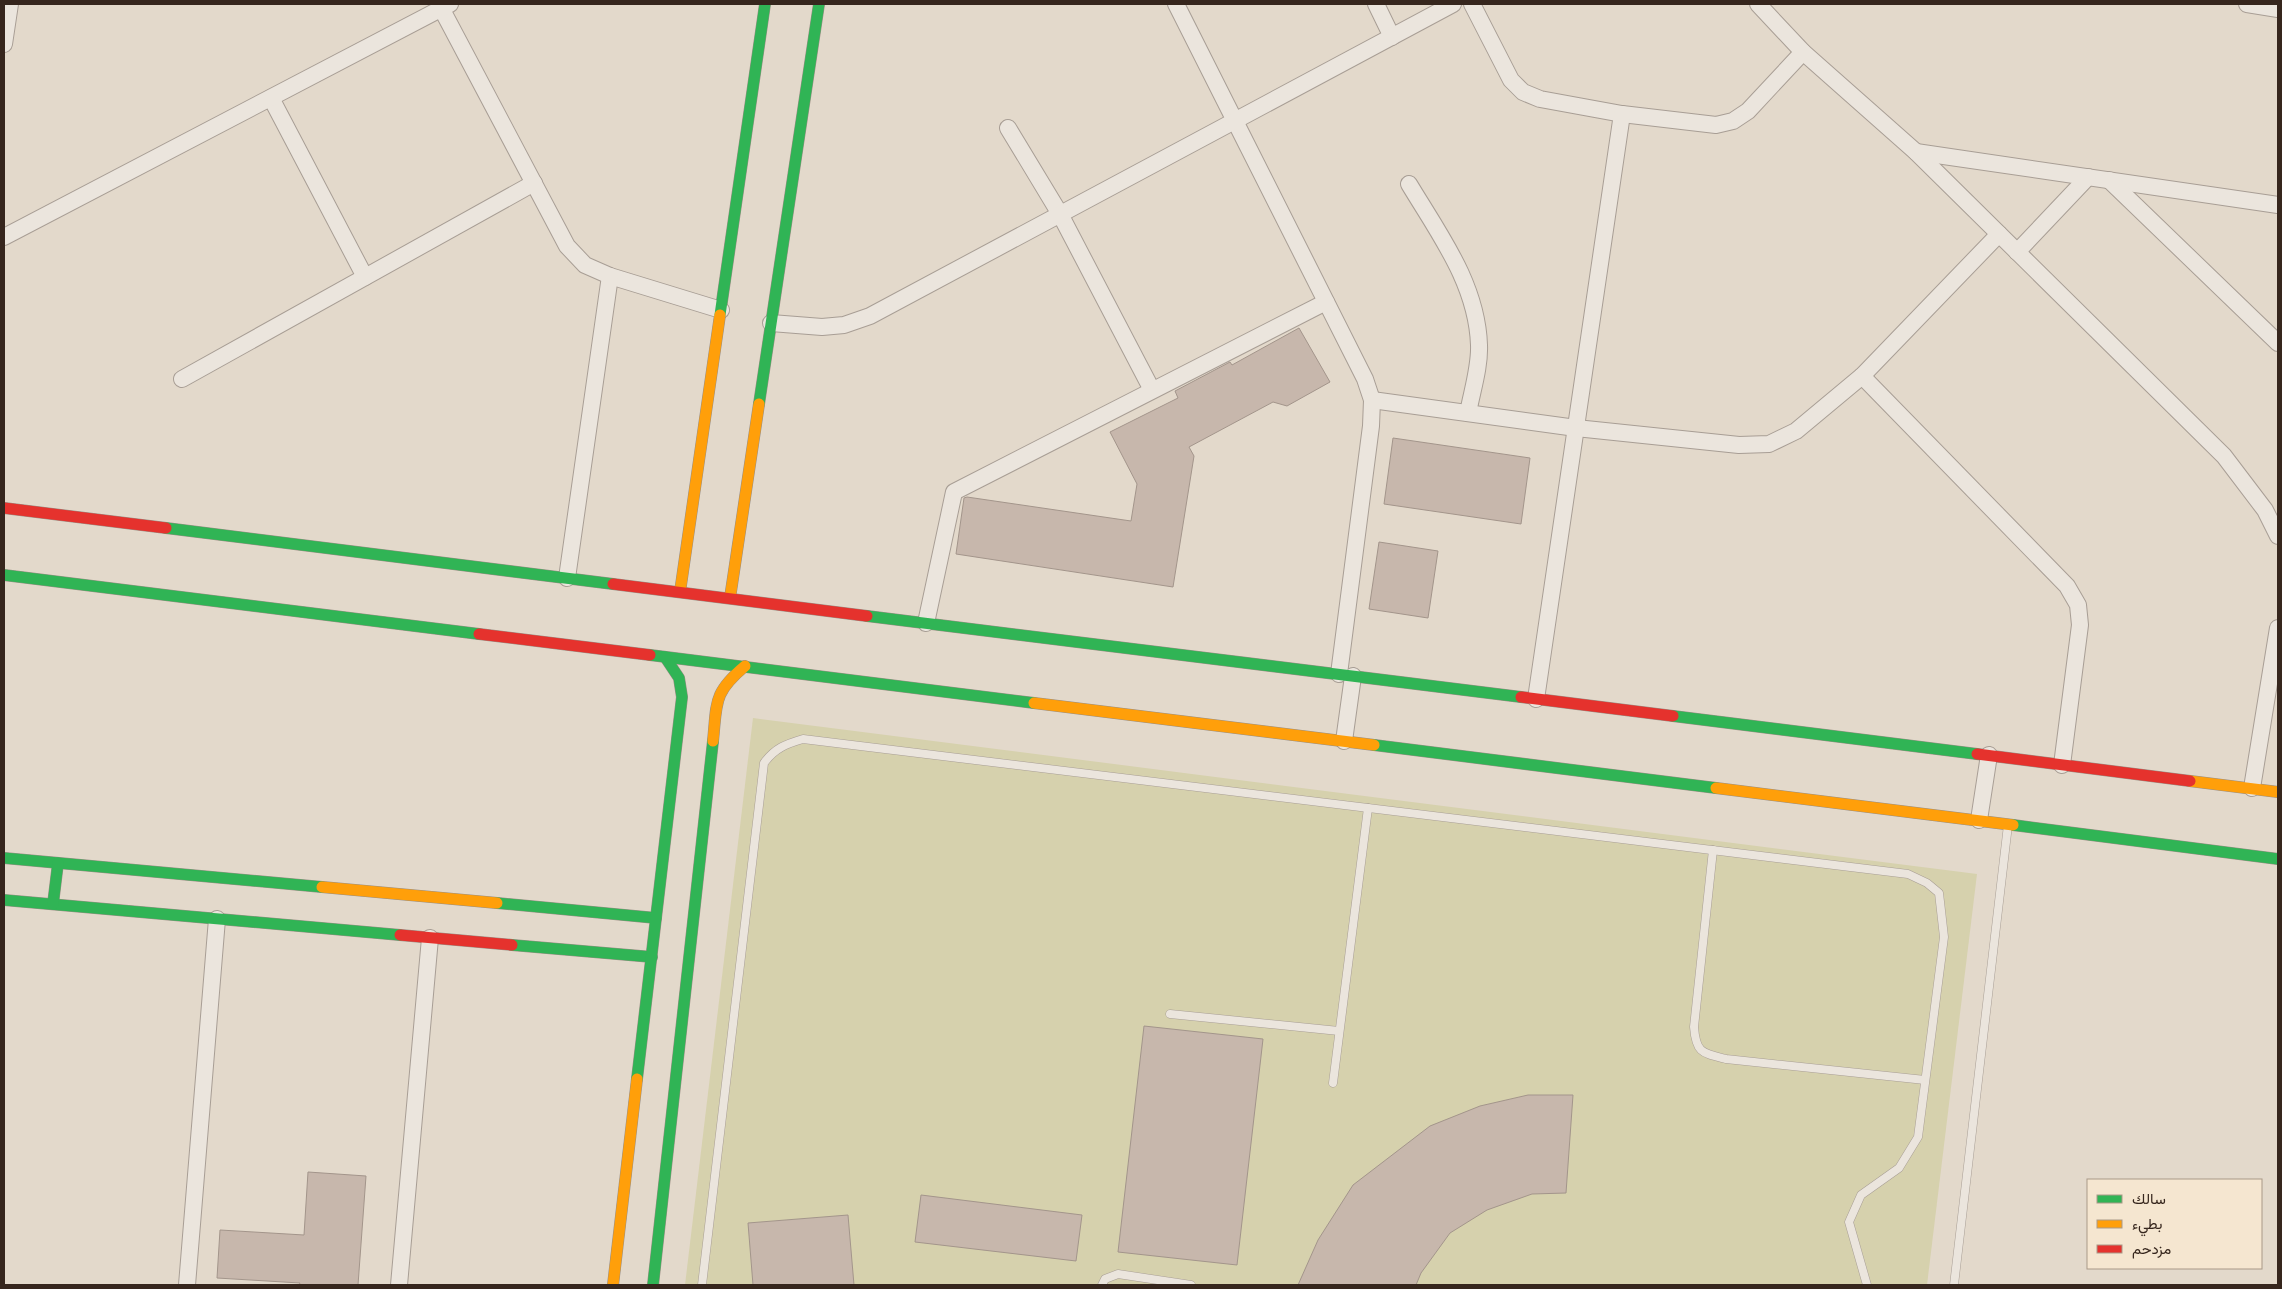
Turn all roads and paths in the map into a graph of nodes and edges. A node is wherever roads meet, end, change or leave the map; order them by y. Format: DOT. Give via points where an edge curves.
graph roads {
  1 [pos="10,4"];
  2 [pos="765,4"];
  3 [pos="819,4"];
  4 [pos="1176,4"];
  5 [pos="1376,4"];
  6 [pos="1453,4"];
  7 [pos="1472,4"];
  8 [pos="1758,4"];
  9 [pos="2247,4"];
  10 [pos="443,5"];
  11 [pos="2278,8"];
  12 [pos="1392,37"];
  13 [pos="4,44"];
  14 [pos="1803,52"];
  15 [pos="271,98"];
  16 [pos="1622,114"];
  17 [pos="1235,121"];
  18 [pos="1008,128"];
  19 [pos="1916,152"];
  20 [pos="2088,177"];
  21 [pos="2109,180"];
  22 [pos="534,183"];
  23 [pos="1409,184"];
  24 [pos="2278,205"];
  25 [pos="1060,214"];
  26 [pos="1999,234"];
  27 [pos="4,237"];
  28 [pos="2017,252"];
  29 [pos="610,276"];
  30 [pos="365,277"];
  31 [pos="1326,302"];
  32 [pos="721,310"];
  33 [pos="771,323"];
  34 [pos="2278,342"];
  35 [pos="1862,376"];
  36 [pos="182,380"];
  37 [pos="1152,390"];
  38 [pos="1372,400"];
  39 [pos="1468,413"];
  40 [pos="1576,428"];
  41 [pos="4,508"];
  42 [pos="2278,536"];
  43 [pos="4,575"];
  44 [pos="567,578"];
  45 [pos="680,592"];
  46 [pos="730,598"];
  47 [pos="926,623"];
  48 [pos="2278,628"];
  49 [pos="666,657"];
  50 [pos="746,666"];
  51 [pos="1346,675"];
  52 [pos="1536,699"];
  53 [pos="1344,741"];
  54 [pos="1989,755"];
  55 [pos="2062,764"];
  56 [pos="2252,788"];
  57 [pos="2278,792"];
  58 [pos="1368,808"];
  59 [pos="1979,820"];
  60 [pos="2008,824"];
  61 [pos="1713,850"];
  62 [pos="4,858"];
  63 [pos="2278,859"];
  64 [pos="58,863"];
  65 [pos="4,900"];
  66 [pos="53,904"];
  67 [pos="217,918"];
  68 [pos="656,918"];
  69 [pos="430,938"];
  70 [pos="652,957"];
  71 [pos="1170,1014"];
  72 [pos="1339,1031"];
  73 [pos="1925,1080"];
  74 [pos="1333,1083"];
  75 [pos="187,1285"];
  76 [pos="399,1285"];
  77 [pos="613,1285"];
  78 [pos="652,1285"];
  79 [pos="702,1285"];
  80 [pos="1102,1285"];
  81 [pos="1191,1285"];
  82 [pos="1867,1285"];
  83 [pos="1954,1285"];
  1 -- 13 [label="street"];
  2 -- 32 [label="street"];
  3 -- 33 [label="street"];
  4 -- 17 [label="street"];
  5 -- 12 [label="street"];
  6 -- 12 [label="street"];
  7 -- 16 [label="street" via="1512,80 1523,92 1540,99"];
  8 -- 14 [label="street"];
  9 -- 11 [label="street"];
  10 -- 15 [label="street"];
  10 -- 22 [label="street"];
  12 -- 17 [label="street"];
  14 -- 16 [label="street" via="1748,111 1734,121 1716,125"];
  14 -- 19 [label="street"];
  15 -- 27 [label="street"];
  15 -- 30 [label="street"];
  16 -- 40 [label="street"];
  17 -- 25 [label="street"];
  17 -- 31 [label="street"];
  18 -- 25 [label="street"];
  19 -- 20 [label="street"];
  19 -- 26 [label="street"];
  20 -- 21 [label="street"];
  20 -- 28 [label="street"];
  21 -- 24 [label="street"];
  21 -- 34 [label="street"];
  22 -- 29 [label="street" via="567,246 585,265"];
  22 -- 30 [label="street"];
  23 -- 39 [label="street" via="1466,281 1476,320 1478,358"];
  25 -- 33 [label="street" via="870,316 844,325"];
  25 -- 37 [label="street"];
  26 -- 28 [label="street"];
  26 -- 35 [label="street"];
  28 -- 42 [label="street" via="2224,456 2265,510"];
  29 -- 32 [label="street"];
  29 -- 44 [label="street"];
  30 -- 36 [label="street"];
  31 -- 37 [label="street"];
  31 -- 38 [label="street" via="1365,379"];
  32 -- 45 [label="street"];
  33 -- 46 [label="street"];
  35 -- 40 [label="street" via="1796,431 1769,444 1739,445"];
  35 -- 55 [label="street" via="2067,586 2078,606 2080,625"];
  37 -- 47 [label="street" via="954,492"];
  38 -- 39 [label="street"];
  38 -- 51 [label="street"];
  39 -- 40 [label="street"];
  40 -- 52 [label="street"];
  41 -- 44 [label="street"];
  43 -- 49 [label="street"];
  44 -- 45 [label="street"];
  45 -- 46 [label="street"];
  46 -- 47 [label="street"];
  47 -- 51 [label="street"];
  48 -- 56 [label="street"];
  49 -- 50 [label="street"];
  49 -- 68 [label="street" via="678,678 682,697"];
  50 -- 53 [label="street"];
  50 -- 78 [label="street" via="726,681 718,697"];
  51 -- 52 [label="street"];
  51 -- 53 [label="street"];
  52 -- 54 [label="street"];
  53 -- 59 [label="street"];
  54 -- 55 [label="street"];
  54 -- 59 [label="street"];
  55 -- 56 [label="street"];
  56 -- 57 [label="street"];
  58 -- 61 [label="lane"];
  58 -- 72 [label="lane"];
  58 -- 79 [label="lane" via="803,739 772,752 764,762 762,775"];
  59 -- 60 [label="street"];
  60 -- 63 [label="street"];
  60 -- 83 [label="lane"];
  61 -- 73 [label="lane" via="1908,874 1939,893 1944,937"];
  61 -- 73 [label="lane" via="1694,1027 1695,1045 1704,1054 1726,1059"];
  62 -- 64 [label="street"];
  64 -- 66 [label="street"];
  64 -- 68 [label="street"];
  65 -- 66 [label="street"];
  66 -- 67 [label="street"];
  67 -- 69 [label="street"];
  67 -- 75 [label="street"];
  68 -- 70 [label="street"];
  69 -- 70 [label="street"];
  69 -- 76 [label="street"];
  70 -- 77 [label="street"];
  71 -- 72 [label="lane"];
  72 -- 74 [label="lane"];
  73 -- 82 [label="lane" via="1918,1137 1908,1156 1899,1168 1861,1195 1849,1222"];
  80 -- 81 [label="lane" via="1105,1279 1118,1274"];
}
